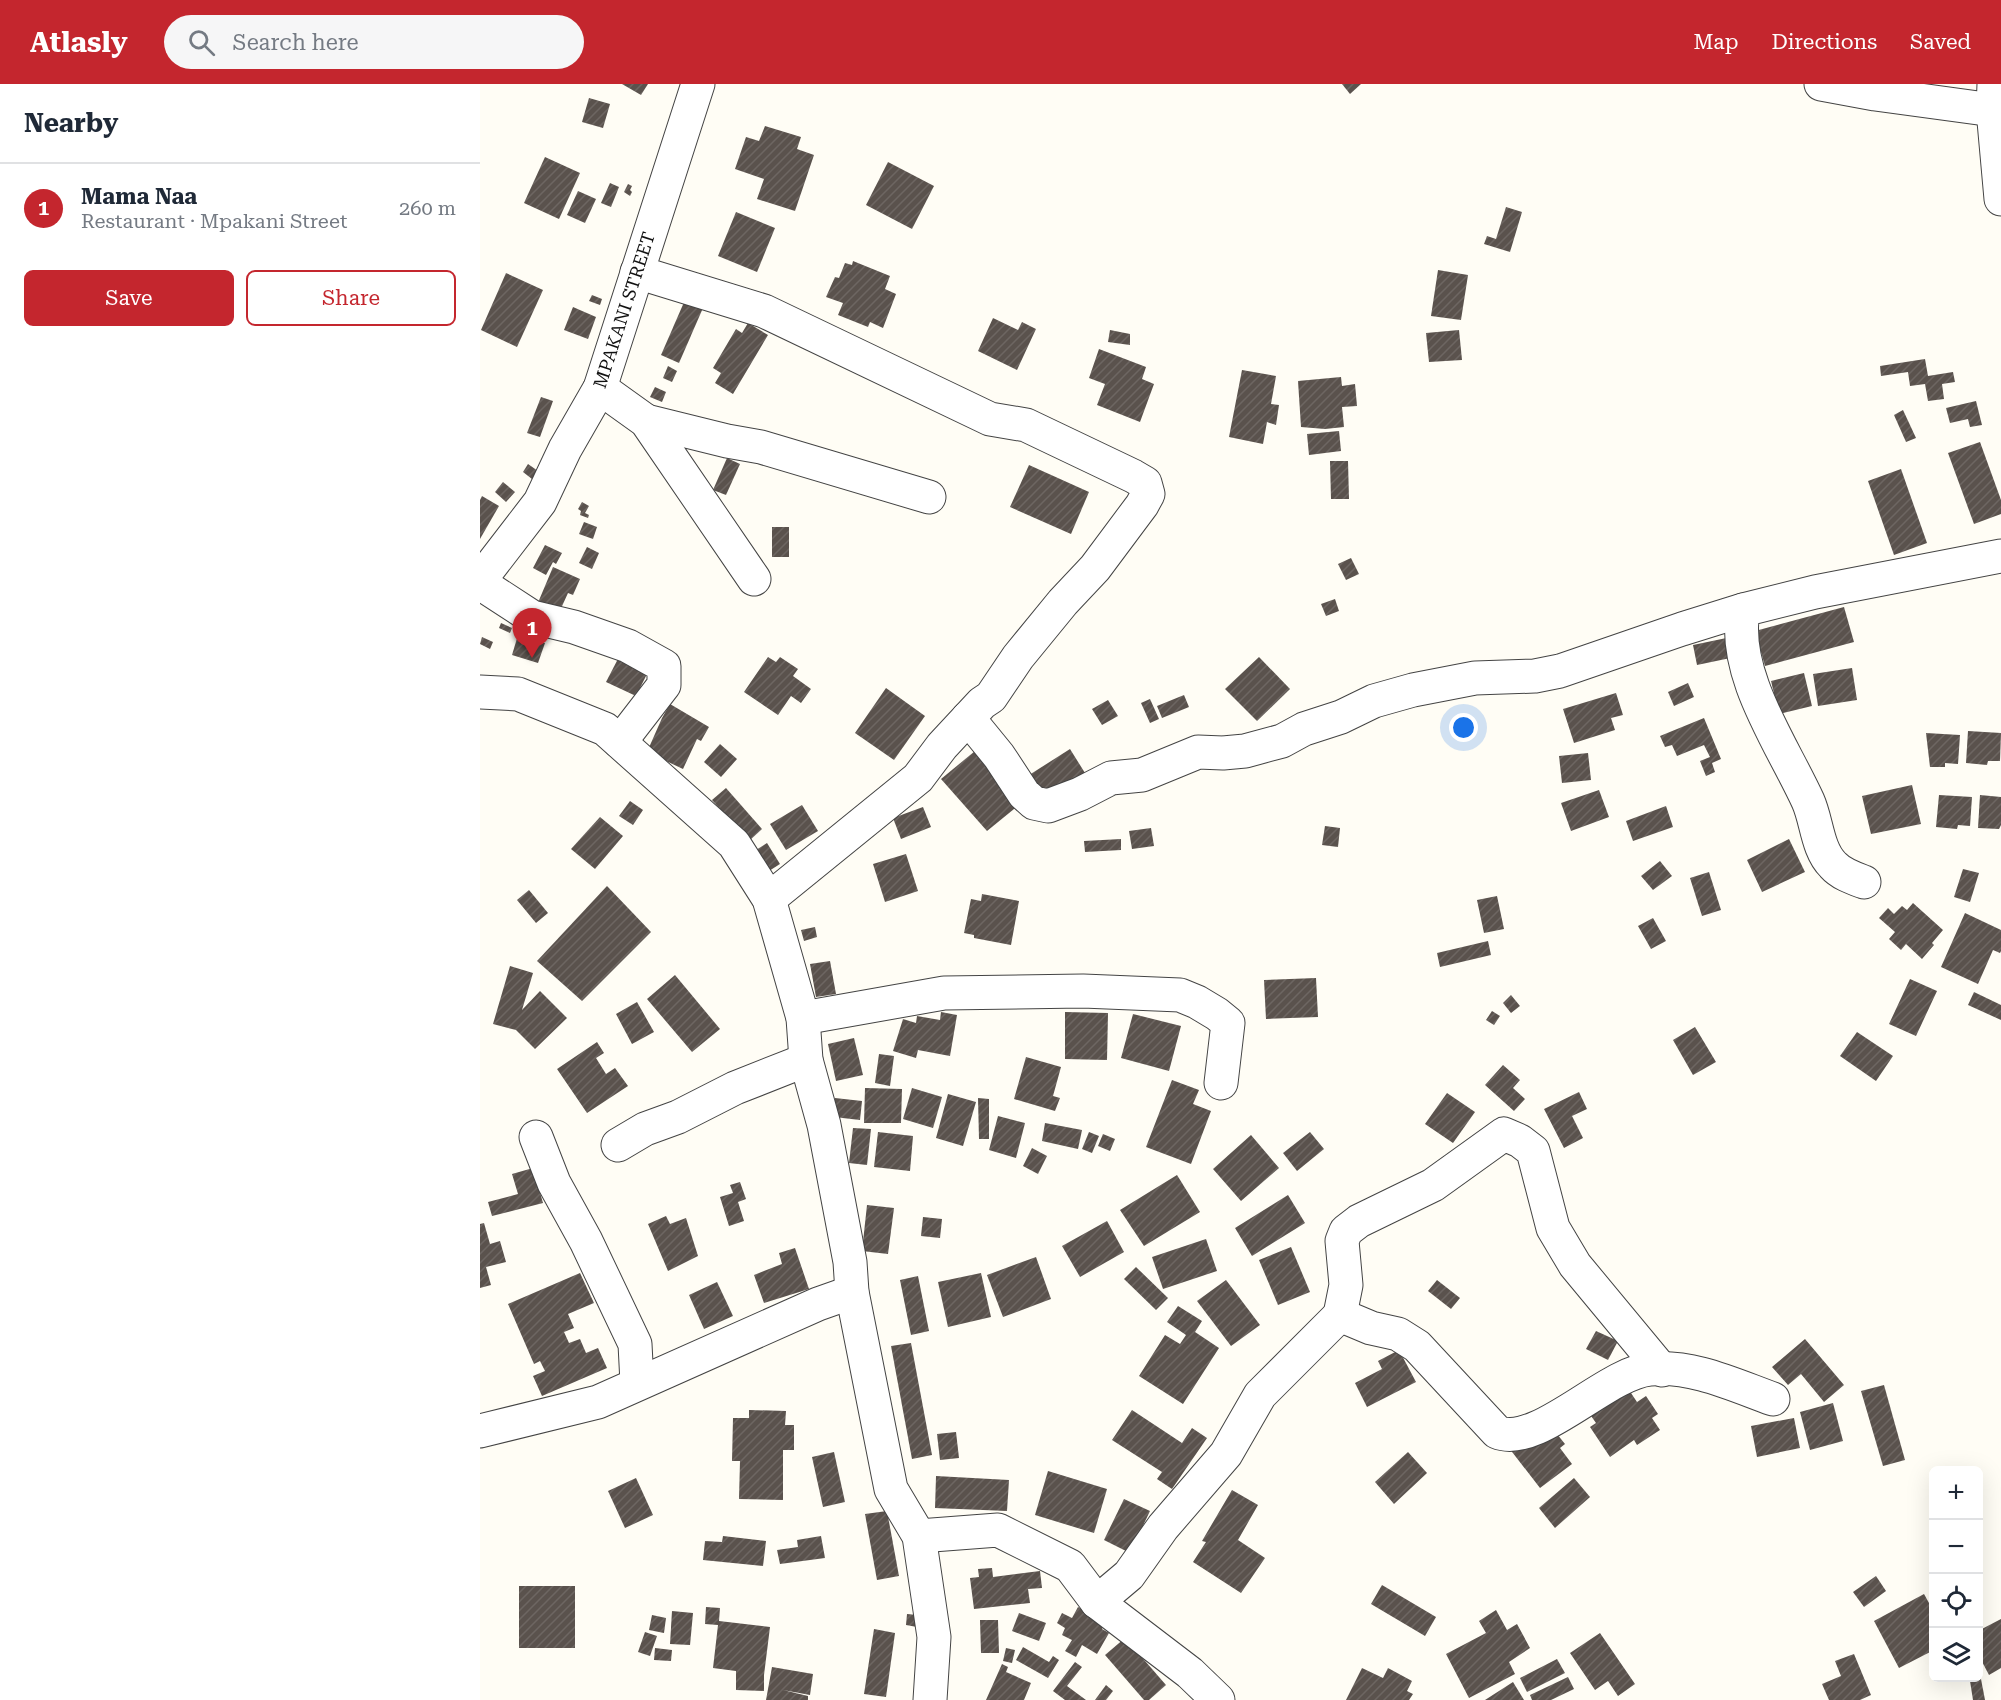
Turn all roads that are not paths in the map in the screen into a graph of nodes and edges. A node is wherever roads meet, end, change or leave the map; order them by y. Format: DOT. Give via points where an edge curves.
graph roads {
  1 [pos="698,84"];
  2 [pos="1821,84"];
  3 [pos="1993,97"];
  4 [pos="2001,199"];
  5 [pos="637,272"];
  6 [pos="600,388"];
  7 [pos="646,421"];
  8 [pos="929,497"];
  9 [pos="2001,556"];
  10 [pos="754,579"];
  11 [pos="480,582"];
  12 [pos="1743,610"];
  13 [pos="480,692"];
  14 [pos="968,718"];
  15 [pos="620,742"];
  16 [pos="1864,882"];
  17 [pos="769,899"];
  18 [pos="803,1018"];
  19 [pos="806,1060"];
  20 [pos="1221,1083"];
  21 [pos="537,1137"];
  22 [pos="618,1145"];
  23 [pos="852,1292"];
  24 [pos="1340,1315"];
  25 [pos="1662,1370"];
  26 [pos="637,1383"];
  27 [pos="1773,1399"];
  28 [pos="480,1431"];
  29 [pos="919,1536"];
  30 [pos="1097,1602"];
  31 [pos="930,1700"];
  32 [pos="1218,1700"];
  1 -- 5 [label="street, MPAKANI STREET"];
  2 -- 3 [label="street" via="1875,94"];
  3 -- 4 [label="street"];
  5 -- 6 [label="street, MPAKANI STREET"];
  5 -- 14 [label="street" via="764,311 990,418 1026,425 1145,483 1148,494 1142,505 1095,568 1018,657 991,697"];
  6 -- 7 [label="street"];
  6 -- 11 [label="street, MPAKANI STREET" via="540,502"];
  7 -- 8 [label="street" via="761,447"];
  7 -- 10 [label="street"];
  9 -- 12 [label="street"];
  11 -- 15 [label="street" via="532,617 628,646 663,666 664,685"];
  12 -- 14 [label="street" via="1560,671 1475,678 1413,690 1374,701 1282,741 1245,751 1198,752 1142,775 1111,778 1048,806 1034,803 1024,794"];
  12 -- 16 [label="street" via="1740,626 1755,694 1809,804 1822,847 1832,864"];
  13 -- 15 [label="street" via="518,694 605,729"];
  14 -- 17 [label="street" via="918,778"];
  15 -- 17 [label="street" via="734,844"];
  17 -- 18 [label="street"];
  18 -- 19 [label="street"];
  18 -- 20 [label="street" via="944,993 1083,991 1180,995 1228,1023"];
  19 -- 22 [label="street" via="735,1088"];
  19 -- 23 [label="street" via="824,1125"];
  21 -- 26 [label="street" via="564,1205 586,1241 635,1344"];
  23 -- 26 [label="street"];
  23 -- 29 [label="street" via="891,1489"];
  24 -- 25 [label="street" via="1398,1334 1417,1346 1505,1436 1526,1433 1627,1376 1648,1369"];
  24 -- 25 [label="street" via="1346,1285 1342,1241 1346,1232 1359,1221 1433,1185 1504,1134 1533,1151 1553,1228 1575,1265"];
  24 -- 30 [label="street" via="1260,1395 1226,1454 1163,1527 1129,1575"];
  25 -- 27 [label="street" via="1694,1372"];
  26 -- 28 [label="street" via="598,1402"];
  29 -- 30 [label="street" via="998,1530 1070,1566"];
  29 -- 31 [label="street" via="934,1637"];
  30 -- 32 [label="street" via="1190,1673"];
}
